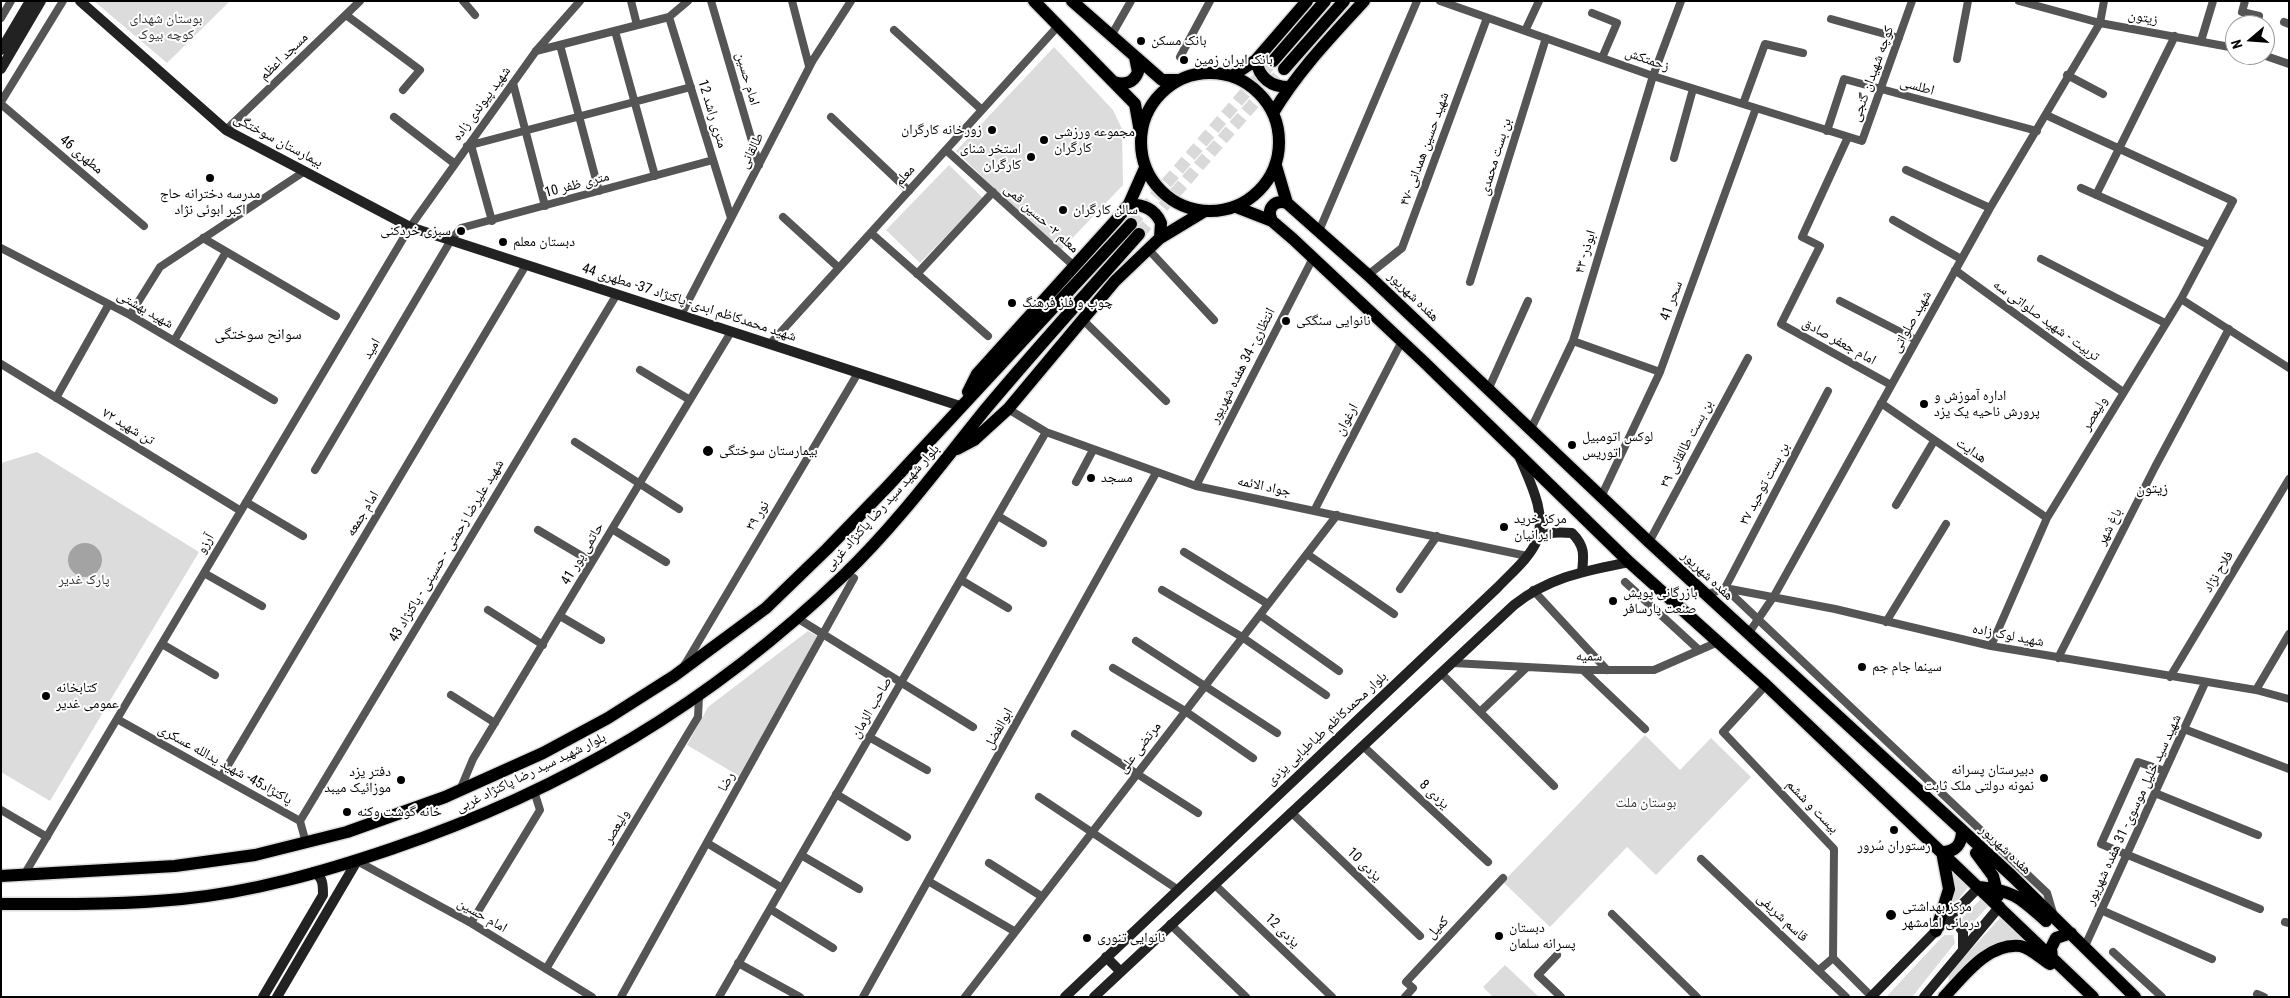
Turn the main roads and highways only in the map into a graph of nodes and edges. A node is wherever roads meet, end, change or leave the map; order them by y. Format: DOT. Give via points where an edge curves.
graph roads {
  1 [pos="30,1"];
  2 [pos="42,1"];
  3 [pos="80,1"];
  4 [pos="1034,1"];
  5 [pos="1072,1"];
  6 [pos="1307,1"];
  7 [pos="1325,1"];
  8 [pos="1344,1"];
  9 [pos="1364,1"];
  10 [pos="1,50"];
  11 [pos="1135,57"];
  12 [pos="1256,60"];
  13 [pos="1273,61"];
  14 [pos="1,69"];
  15 [pos="1284,69"];
  16 [pos="1232,76"];
  17 [pos="1179,80"];
  18 [pos="1114,82"];
  19 [pos="1289,87"];
  20 [pos="1273,114"];
  21 [pos="1140,137"];
  22 [pos="1276,166"];
  23 [pos="1145,168"];
  24 [pos="1288,203"];
  25 [pos="1129,204"];
  26 [pos="1236,207"];
  27 [pos="1204,212"];
  28 [pos="1272,221"];
  29 [pos="410,226"];
  30 [pos="1160,238"];
  31 [pos="960,406"];
  32 [pos="953,451"];
  33 [pos="1518,452"];
  34 [pos="1537,540"];
  35 [pos="1629,562"];
  36 [pos="1582,572"];
  37 [pos="1962,830"];
  38 [pos="1942,852"];
  39 [pos="357,860"];
  40 [pos="314,872"];
  41 [pos="3,875"];
  42 [pos="1979,887"];
  43 [pos="1997,889"];
  44 [pos="1,904"];
  45 [pos="2000,906"];
  46 [pos="1940,927"];
  47 [pos="2071,933"];
  48 [pos="1963,949"];
  49 [pos="1106,957"];
  50 [pos="2052,958"];
  51 [pos="1120,971"];
  52 [pos="2072,977"];
  53 [pos="270,995"];
  54 [pos="1871,996"];
  55 [pos="1065,997"];
  56 [pos="1094,997"];
  57 [pos="1924,997"];
  58 [pos="1944,997"];
  59 [pos="2093,997"];
  60 [pos="2135,997"];
  1 -- 10 [label="main road"];
  2 -- 14 [label="main road"];
  3 -- 29 [label="main road, بیمارستان سوختگی" via="226,130"];
  4 -- 18 [label="main road"];
  5 -- 11 [label="main road"];
  6 -- 12 [label="main road"];
  7 -- 13 [label="main road"];
  8 -- 15 [label="main road"];
  9 -- 19 [label="main road"];
  11 -- 17 [label="main road" via="1162,80"];
  11 -- 18 [label="main road" via="1138,72 1133,80 1124,84"];
  12 -- 16 [label="main road"];
  12 -- 19 [label="main road" via="1266,81"];
  16 -- 17 [label="main road" via="1196,74"];
  16 -- 20 [label="main road" via="1263,97"];
  17 -- 21 [label="main road" via="1160,94 1146,114"];
  18 -- 21 [label="main road" via="1135,104"];
  19 -- 20 [label="main road"];
  20 -- 22 [label="main road" via="1279,130"];
  21 -- 23 [label="main road"];
  22 -- 24 [label="main road"];
  22 -- 26 [label="main road" via="1267,183"];
  23 -- 25 [label="main road"];
  23 -- 27 [label="main road" via="1168,198 1185,208"];
  24 -- 28 [label="main road" via="1274,203 1269,215"];
  24 -- 37 [label="main road, هفده شهریور" via="1600,497"];
  25 -- 30 [label="main road" via="1141,204 1156,215 1161,223"];
  25 -- 31 [label="main road" via="977,374"];
  26 -- 27 [label="main road"];
  26 -- 28 [label="main road"];
  27 -- 30 [label="main road"];
  28 -- 33 [label="main road"];
  29 -- 31 [label="main road, شهید محمدکاظم ابدی- پاکنژاد 37- مطهری 44"];
  30 -- 32 [label="main road" via="1115,281 1008,409 974,440"];
  31 -- 32 [label="main road, بلوار شهید سید رضا پاکنژاد غربی" via="1135,229"];
  31 -- 41 [label="main road" via="827,549 766,608 680,672 608,718 543,753 460,790 347,832 255,855 175,866"];
  32 -- 39 [label="main road, بلوار شهید سید رضا پاکنژاد غربی" via="864,555 797,618 699,696 623,745 534,791 457,826"];
  33 -- 34 [label="main road, بلوار محمدکاظم طباطبایی یزدی" via="1540,519"];
  33 -- 35 [label="main road"];
  34 -- 36 [label="main road" via="1542,535 1572,533 1582,543"];
  34 -- 49 [label="main road, بلوار محمدکاظم طباطبایی یزدی" via="1527,556 1497,588"];
  35 -- 36 [label="main road"];
  35 -- 38 [label="main road" via="1766,685"];
  36 -- 51 [label="main road" via="1533,590 1514,605"];
  37 -- 38 [label="main road" via="1960,845"];
  37 -- 43 [label="main road" via="1970,846 1987,865"];
  37 -- 47 [label="main road, هفده شهریور"];
  38 -- 42 [label="main road"];
  38 -- 46 [label="main road" via="1950,889"];
  39 -- 40 [label="main road, بلوار شهید سید رضا پاکنژاد غربی"];
  39 -- 53 [label="main road"];
  40 -- 44 [label="main road, بلوار شهید سید رضا پاکنژاد غربی" via="263,886 184,899 110,904"];
  40 -- 53 [label="main road" via="320,876 323,894"];
  42 -- 43 [label="main road"];
  42 -- 45 [label="main road"];
  42 -- 46 [label="main road"];
  43 -- 45 [label="main road"];
  43 -- 47 [label="main road" via="2020,897 2050,925"];
  45 -- 48 [label="main road"];
  45 -- 50 [label="main road"];
  46 -- 48 [label="main road" via="1957,924 1963,932"];
  46 -- 54 [label="main road"];
  47 -- 50 [label="main road" via="2056,938 2051,948"];
  47 -- 60 [label="main road, هفده شهریور"];
  48 -- 57 [label="main road"];
  49 -- 51 [label="main road"];
  49 -- 55 [label="main road, بلوار محمدکاظم طباطبایی یزدی"];
  50 -- 52 [label="main road"];
  51 -- 56 [label="main road"];
  52 -- 58 [label="main road" via="2021,946 2003,948 1983,957"];
  52 -- 59 [label="main road"];
}
